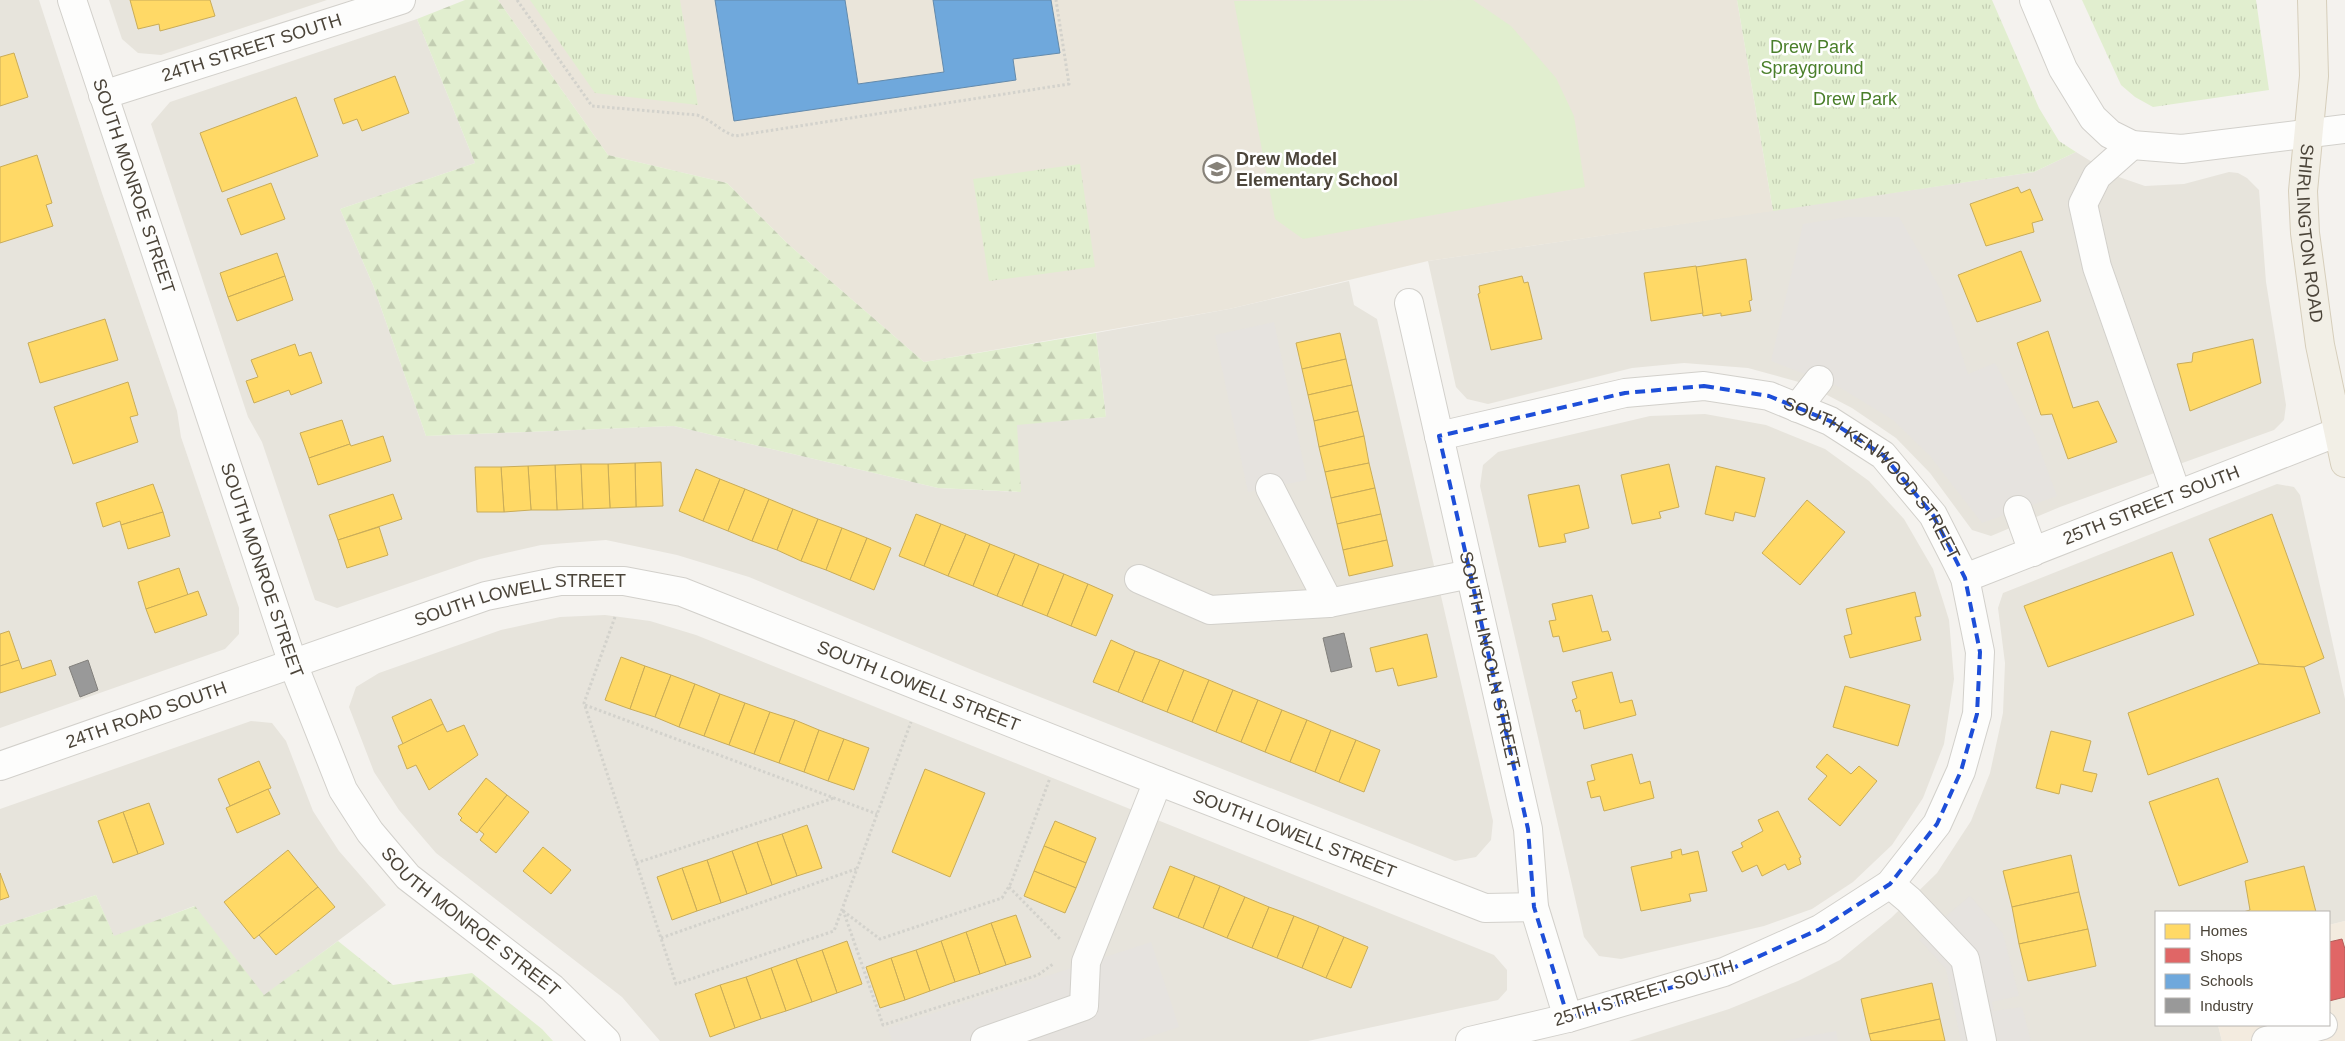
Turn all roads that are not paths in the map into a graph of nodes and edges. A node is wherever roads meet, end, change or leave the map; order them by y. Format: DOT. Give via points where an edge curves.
graph roads {
  1 [pos="72,0"];
  2 [pos="401,0"];
  3 [pos="2034,0"];
  4 [pos="2312,0"];
  5 [pos="104,95"];
  6 [pos="2345,129"];
  7 [pos="2308,134"];
  8 [pos="2132,144"];
  9 [pos="1409,303"];
  10 [pos="1819,380"];
  11 [pos="1797,408"];
  12 [pos="2338,432"];
  13 [pos="1439,436"];
  14 [pos="2345,463"];
  15 [pos="1270,488"];
  16 [pos="2177,496"];
  17 [pos="2018,510"];
  18 [pos="2032,552"];
  19 [pos="1470,574"];
  20 [pos="1965,578"];
  21 [pos="1139,579"];
  22 [pos="1329,604"];
  23 [pos="292,664"];
  24 [pos="0,766"];
  25 [pos="1158,781"];
  26 [pos="1890,884"];
  27 [pos="1534,907"];
  28 [pos="1568,1018"];
  29 [pos="2345,1019"];
  30 [pos="2330,1023"];
  31 [pos="2259,1026"];
  32 [pos="2319,1026"];
  33 [pos="606,1041"];
  34 [pos="985,1041"];
  35 [pos="1470,1041"];
  36 [pos="1982,1041"];
  37 [pos="2265,1041"];
  1 -- 5 [label="street, SOUTH MONROE STREET"];
  2 -- 5 [label="street, 24TH STREET SOUTH"];
  3 -- 8 [label="street" via="2063,69 2093,118 2110,134"];
  4 -- 7 [label="main road, SHIRLINGTON ROAD" via="2314,76"];
  5 -- 23 [label="street, SOUTH MONROE STREET"];
  6 -- 7 [label="street"];
  7 -- 8 [label="street" via="2182,149"];
  7 -- 12 [label="main road, SHIRLINGTON ROAD" via="2303,191 2305,233 2320,345"];
  8 -- 16 [label="street" via="2097,176 2083,204 2097,267"];
  9 -- 13 [label="street, SOUTH LINCOLN STREET"];
  10 -- 11 [label="street"];
  11 -- 13 [label="street, SOUTH KENWOOD STREET" via="1769,396 1704,386 1625,393"];
  11 -- 20 [label="street, SOUTH KENWOOD STREET" via="1830,422 1883,456 1933,515"];
  12 -- 14 [label="main road, SHIRLINGTON ROAD"];
  12 -- 16 [label="street, 25TH STREET SOUTH"];
  13 -- 19 [label="street, SOUTH LINCOLN STREET"];
  15 -- 22 [label="street"];
  16 -- 18 [label="street, 25TH STREET SOUTH"];
  17 -- 18 [label="street"];
  18 -- 20 [label="street, 25TH STREET SOUTH"];
  19 -- 22 [label="street"];
  19 -- 27 [label="street, SOUTH LINCOLN STREET" via="1528,829"];
  20 -- 26 [label="street, SOUTH KENWOOD STREET" via="1980,652 1976,714 1961,771 1937,824"];
  21 -- 22 [label="street" via="1210,610"];
  23 -- 24 [label="street, 24TH ROAD SOUTH"];
  23 -- 25 [label="street, SOUTH LOWELL STREET" via="486,596 560,581 624,581 682,592"];
  23 -- 33 [label="street, SOUTH MONROE STREET" via="343,790 370,832 408,877 552,988"];
  25 -- 27 [label="street, SOUTH LOWELL STREET" via="1485,908"];
  25 -- 34 [label="street" via="1086,962 1084,1006"];
  26 -- 28 [label="street, 25TH STREET SOUTH" via="1820,929 1724,972"];
  26 -- 36 [label="street" via="1965,959"];
  27 -- 28 [label="street, SOUTH LINCOLN STREET"];
  28 -- 35 [label="street, 25TH STREET SOUTH"];
  29 -- 30 [label="street"];
  31 -- 37 [label="street"];
  32 -- 37 [label="street"];
}
